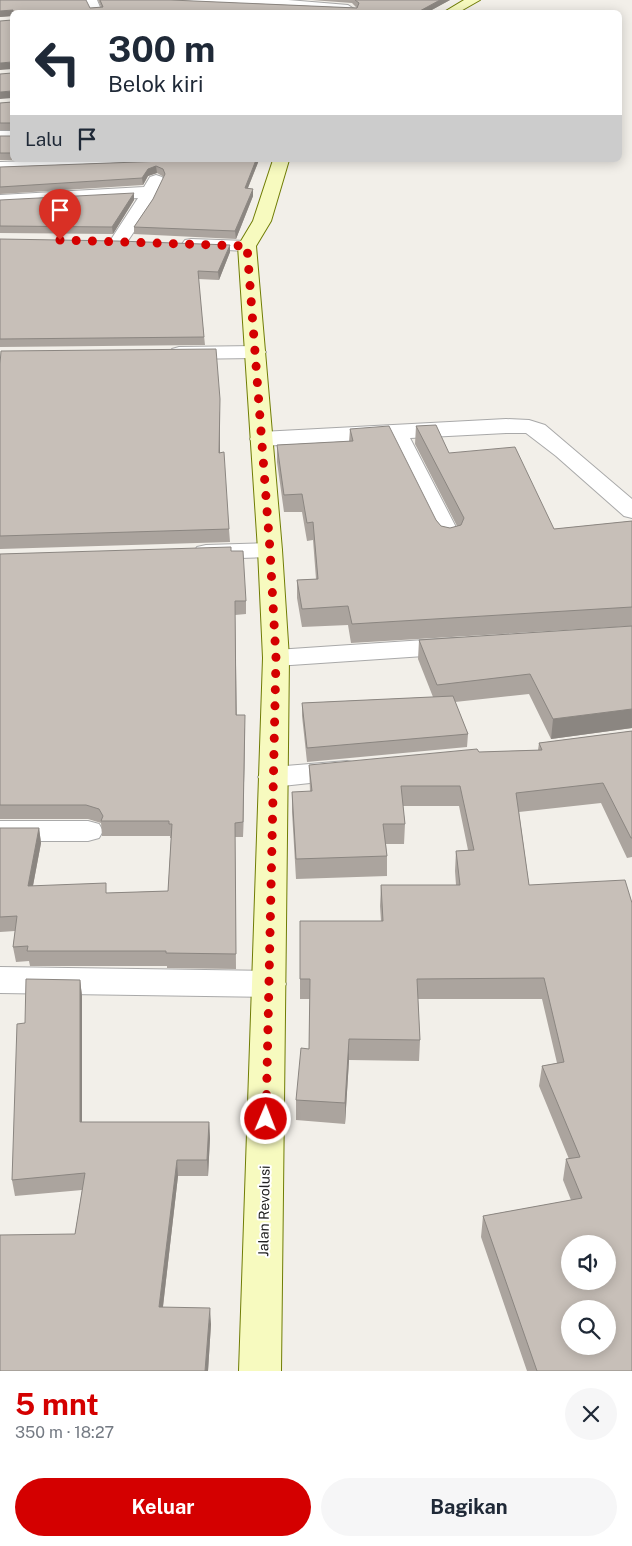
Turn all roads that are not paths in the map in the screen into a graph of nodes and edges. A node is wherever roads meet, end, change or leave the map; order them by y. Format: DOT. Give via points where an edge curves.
graph roads {
  1 [pos="172,0"];
  2 [pos="474,0"];
  3 [pos="294,4"];
  4 [pos="352,9"];
  5 [pos="279,10"];
  6 [pos="454,10"];
  7 [pos="118,162"];
  8 [pos="164,162"];
  9 [pos="280,162"];
  10 [pos="0,167"];
  11 [pos="146,198"];
  12 [pos="6,200"];
  13 [pos="100,241"];
  14 [pos="119,241"];
  15 [pos="139,242"];
  16 [pos="178,244"];
  17 [pos="247,246"];
  18 [pos="256,352"];
  19 [pos="158,353"];
  20 [pos="397,434"];
  21 [pos="261,439"];
  22 [pos="632,511"];
  23 [pos="449,537"];
  24 [pos="270,550"];
  25 [pos="184,553"];
  26 [pos="474,645"];
  27 [pos="276,658"];
  28 [pos="370,768"];
  29 [pos="274,777"];
  30 [pos="0,831"];
  31 [pos="88,831"];
  32 [pos="0,980"];
  33 [pos="270,984"];
  34 [pos="260,1371"];
  1 -- 3 [label="street"];
  2 -- 6 [label="street"];
  3 -- 4 [label="street"];
  3 -- 5 [label="street"];
  7 -- 10 [label="street"];
  8 -- 11 [label="street"];
  9 -- 17 [label="street" via="262,221"];
  11 -- 12 [label="street" via="52,204"];
  11 -- 14 [label="street"];
  13 -- 14 [label="street"];
  14 -- 15 [label="street"];
  16 -- 17 [label="street"];
  17 -- 18 [label="street, Jalan Revolusi"];
  18 -- 19 [label="street"];
  18 -- 21 [label="street, Jalan Revolusi"];
  20 -- 21 [label="street"];
  20 -- 22 [label="street" via="506,426 532,428 564,451"];
  20 -- 23 [label="street"];
  21 -- 24 [label="street, Jalan Revolusi"];
  24 -- 25 [label="street"];
  24 -- 27 [label="street, Jalan Revolusi"];
  26 -- 27 [label="street"];
  27 -- 29 [label="street, Jalan Revolusi"];
  28 -- 29 [label="street"];
  29 -- 33 [label="street, Jalan Revolusi"];
  30 -- 31 [label="street"];
  32 -- 33 [label="street"];
  33 -- 34 [label="street, Jalan Revolusi"];
}
